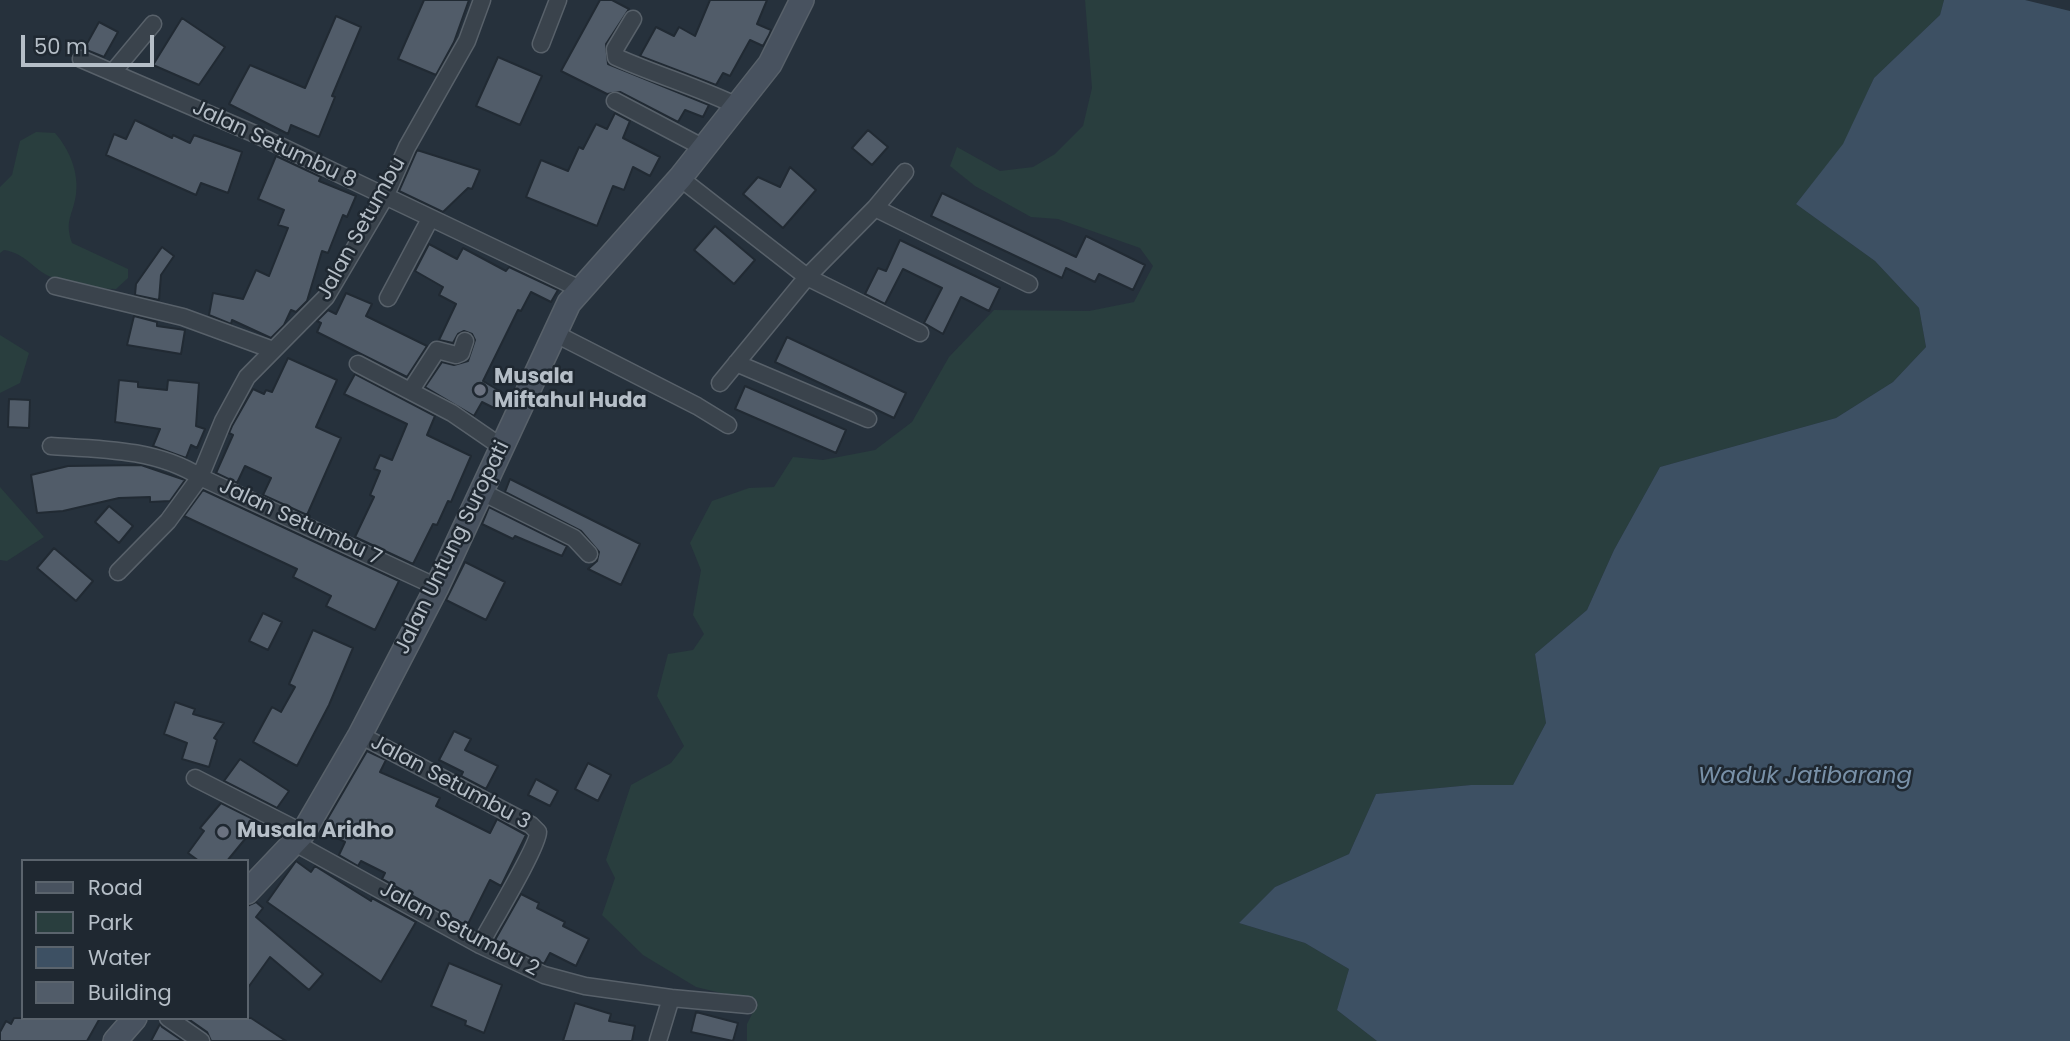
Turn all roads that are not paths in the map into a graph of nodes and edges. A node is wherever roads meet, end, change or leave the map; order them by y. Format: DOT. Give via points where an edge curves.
graph roads {
  1 [pos="482,0"];
  2 [pos="558,0"];
  3 [pos="802,0"];
  4 [pos="633,19"];
  5 [pos="153,24"];
  6 [pos="541,44"];
  7 [pos="81,59"];
  8 [pos="113,72"];
  9 [pos="615,101"];
  10 [pos="737,106"];
  11 [pos="704,148"];
  12 [pos="905,172"];
  13 [pos="680,178"];
  14 [pos="385,197"];
  15 [pos="875,208"];
  16 [pos="430,219"];
  17 [pos="807,277"];
  18 [pos="1030,284"];
  19 [pos="55,286"];
  20 [pos="580,289"];
  21 [pos="388,298"];
  22 [pos="554,333"];
  23 [pos="920,333"];
  24 [pos="465,341"];
  25 [pos="273,350"];
  26 [pos="736,363"];
  27 [pos="358,364"];
  28 [pos="720,383"];
  29 [pos="411,390"];
  30 [pos="868,419"];
  31 [pos="728,425"];
  32 [pos="51,446"];
  33 [pos="503,448"];
  34 [pos="200,477"];
  35 [pos="482,492"];
  36 [pos="589,554"];
  37 [pos="118,572"];
  38 [pos="437,587"];
  39 [pos="360,735"];
  40 [pos="194,778"];
  41 [pos="299,838"];
  42 [pos="248,891"];
  43 [pos="480,945"];
  44 [pos="671,998"];
  45 [pos="748,1005"];
  46 [pos="133,1020"];
  47 [pos="171,1020"];
  48 [pos="115,1041"];
  49 [pos="201,1041"];
  50 [pos="658,1041"];
  1 -- 14 [label="street, Jalan Setumbu" via="467,41 407,147"];
  2 -- 6 [label="street"];
  3 -- 10 [label="main road, Jalan Untung Suropati" via="770,64"];
  4 -- 10 [label="street" via="615,50 616,57"];
  5 -- 8 [label="street"];
  7 -- 8 [label="street, Jalan Setumbu 8"];
  8 -- 14 [label="street, Jalan Setumbu 8"];
  9 -- 11 [label="street"];
  10 -- 11 [label="main road, Jalan Untung Suropati"];
  11 -- 13 [label="main road, Jalan Untung Suropati"];
  12 -- 15 [label="street"];
  13 -- 17 [label="street"];
  13 -- 20 [label="main road, Jalan Untung Suropati"];
  14 -- 16 [label="street, Jalan Setumbu 8"];
  14 -- 25 [label="street, Jalan Setumbu" via="316,310"];
  15 -- 17 [label="street"];
  15 -- 18 [label="street"];
  16 -- 20 [label="street, Jalan Setumbu 8"];
  16 -- 21 [label="street"];
  17 -- 23 [label="street"];
  17 -- 26 [label="street"];
  19 -- 25 [label="street" via="183,317"];
  20 -- 22 [label="main road, Jalan Untung Suropati"];
  22 -- 31 [label="street"];
  22 -- 33 [label="main road, Jalan Untung Suropati"];
  24 -- 29 [label="street" via="456,355 438,350"];
  25 -- 34 [label="street, Jalan Setumbu" via="247,377"];
  26 -- 28 [label="street"];
  26 -- 30 [label="street"];
  27 -- 29 [label="street"];
  29 -- 33 [label="street"];
  32 -- 34 [label="street" via="134,453"];
  33 -- 35 [label="main road, Jalan Untung Suropati"];
  34 -- 37 [label="street, Jalan Setumbu 7" via="168,521"];
  34 -- 38 [label="street, Jalan Setumbu 7"];
  35 -- 36 [label="street" via="575,538"];
  35 -- 38 [label="main road, Jalan Untung Suropati"];
  38 -- 39 [label="main road, Jalan Untung Suropati"];
  39 -- 41 [label="main road, Jalan Untung Suropati"];
  39 -- 43 [label="street, Jalan Setumbu 3" via="538,832 536,846"];
  40 -- 41 [label="street, Jalan Setumbu 2"];
  41 -- 42 [label="main road, Jalan Untung Suropati"];
  41 -- 43 [label="street, Jalan Setumbu 2"];
  43 -- 44 [label="street, Jalan Setumbu 2" via="544,975 585,986"];
  44 -- 45 [label="street, Jalan Setumbu 2"];
  44 -- 50 [label="street"];
  46 -- 48 [label="main road"];
  47 -- 49 [label="street"];
}
